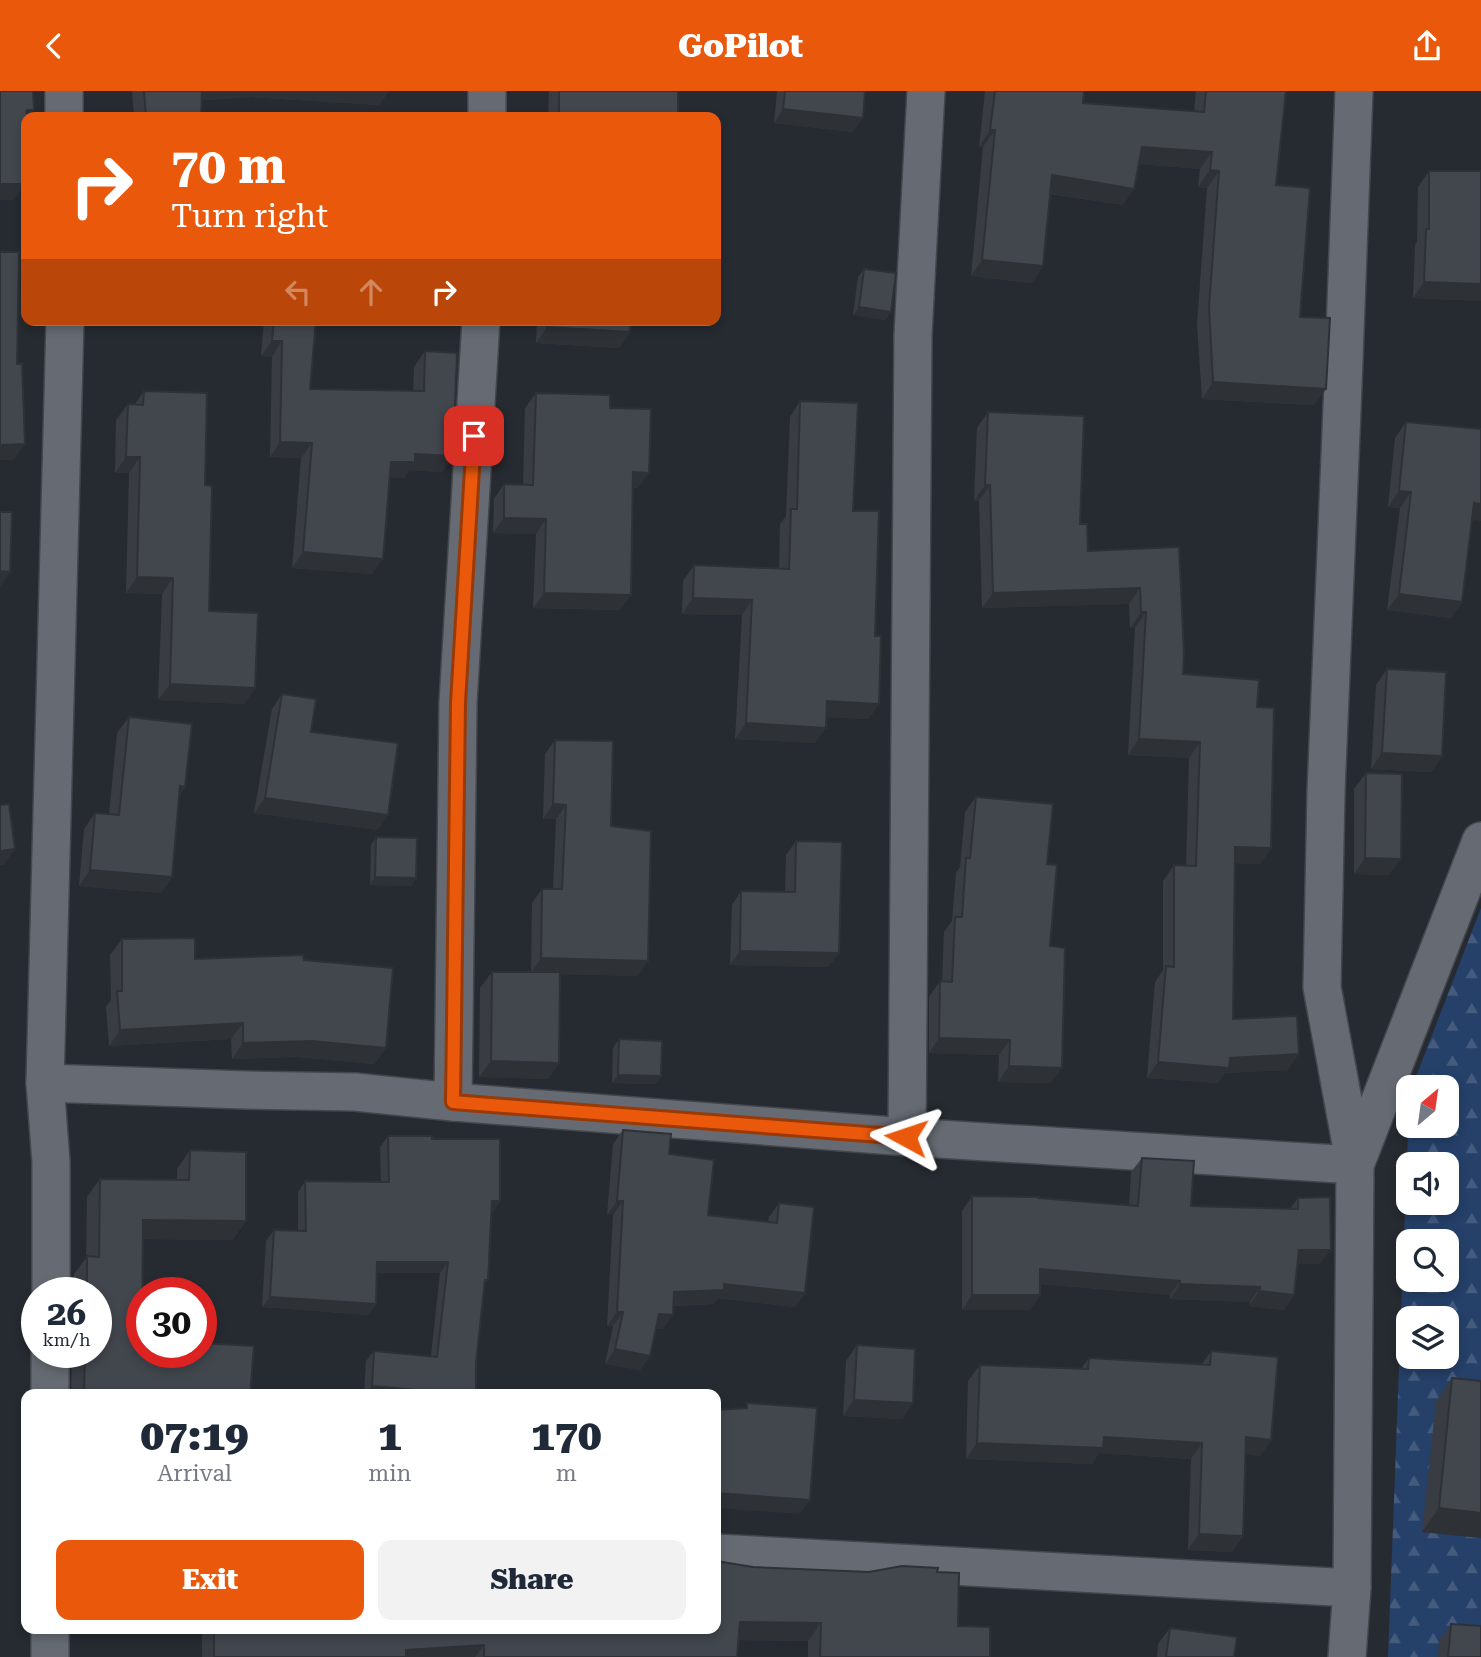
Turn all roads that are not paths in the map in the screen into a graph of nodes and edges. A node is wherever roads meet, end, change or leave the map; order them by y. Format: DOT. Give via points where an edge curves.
graph roads {
  1 [pos="64,91"];
  2 [pos="488,91"];
  3 [pos="926,91"];
  4 [pos="1354,91"];
  5 [pos="64,112"];
  6 [pos="487,112"];
  7 [pos="65,326"];
  8 [pos="481,326"];
  9 [pos="1481,841"];
  10 [pos="45,1083"];
  11 [pos="453,1102"];
  12 [pos="906,1137"];
  13 [pos="1355,1165"];
  14 [pos="51,1277"];
  15 [pos="50,1368"];
  16 [pos="50,1389"];
  17 [pos="721,1553"];
  18 [pos="1352,1588"];
  19 [pos="50,1634"];
  20 [pos="50,1657"];
  21 [pos="1348,1657"];
  1 -- 5 [label="street"];
  2 -- 6 [label="street"];
  3 -- 12 [label="street" via="913,335"];
  4 -- 13 [label="street" via="1322,987"];
  7 -- 10 [label="street"];
  8 -- 11 [label="street" via="458,703"];
  9 -- 13 [label="street"];
  10 -- 11 [label="street" via="355,1092"];
  10 -- 14 [label="street" via="51,1162"];
  11 -- 12 [label="street"];
  12 -- 13 [label="street"];
  13 -- 18 [label="street"];
  15 -- 16 [label="street"];
  17 -- 18 [label="street"];
  18 -- 21 [label="street"];
  19 -- 20 [label="street"];
}
